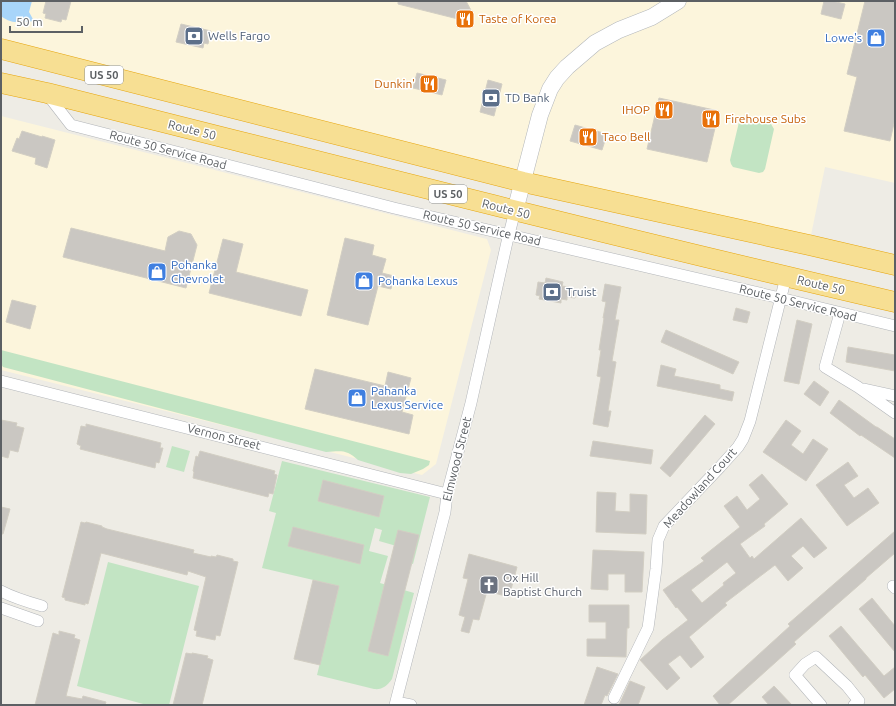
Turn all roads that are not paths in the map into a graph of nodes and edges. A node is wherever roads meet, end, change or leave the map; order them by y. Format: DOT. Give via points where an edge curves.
graph roads {
  1 [pos="678,1"];
  2 [pos="1,49"];
  3 [pos="1,83"];
  4 [pos="47,93"];
  5 [pos="523,182"];
  6 [pos="515,211"];
  7 [pos="509,234"];
  8 [pos="895,265"];
  9 [pos="786,277"];
  10 [pos="780,298"];
  11 [pos="895,302"];
  12 [pos="840,313"];
  13 [pos="895,326"];
  14 [pos="1,380"];
  15 [pos="858,388"];
  16 [pos="895,396"];
  17 [pos="895,414"];
  18 [pos="447,494"];
  19 [pos="1,591"];
  20 [pos="42,606"];
  21 [pos="1,608"];
  22 [pos="38,621"];
  23 [pos="614,698"];
  24 [pos="396,703"];
  25 [pos="411,705"];
  26 [pos="822,705"];
  27 [pos="854,705"];
  1 -- 5 [label="street" via="652,17 619,30 596,43 557,78 540,115"];
  2 -- 5 [label="highway, US 50"];
  3 -- 4 [label="highway, Route 50 / US 50"];
  4 -- 6 [label="highway, Route 50 / US 50"];
  4 -- 7 [label="street, Route 50 Service Road" via="71,125 387,206"];
  5 -- 6 [label="street"];
  5 -- 8 [label="highway, US 50"];
  6 -- 7 [label="street, Elmwood Street"];
  6 -- 9 [label="highway, Route 50 / US 50"];
  7 -- 10 [label="street, Route 50 Service Road"];
  7 -- 18 [label="street, Elmwood Street" via="471,403"];
  9 -- 10 [label="street, Meadowland Court"];
  9 -- 11 [label="highway, Route 50 / US 50"];
  10 -- 12 [label="street, Route 50 Service Road"];
  10 -- 23 [label="street, Meadowland Court" via="747,430 738,447 664,526 658,540 648,628"];
  12 -- 13 [label="street, Route 50 Service Road"];
  12 -- 15 [label="street" via="825,367"];
  14 -- 18 [label="street, Vernon Street"];
  15 -- 16 [label="street"];
  15 -- 17 [label="street"];
  18 -- 24 [label="street, Elmwood Street" via="445,512"];
  19 -- 20 [label="street" via="25,602"];
  21 -- 22 [label="street"];
  24 -- 25 [label="street"];
  26 -- 27 [label="street" via="795,675 816,657 859,701"];
}
